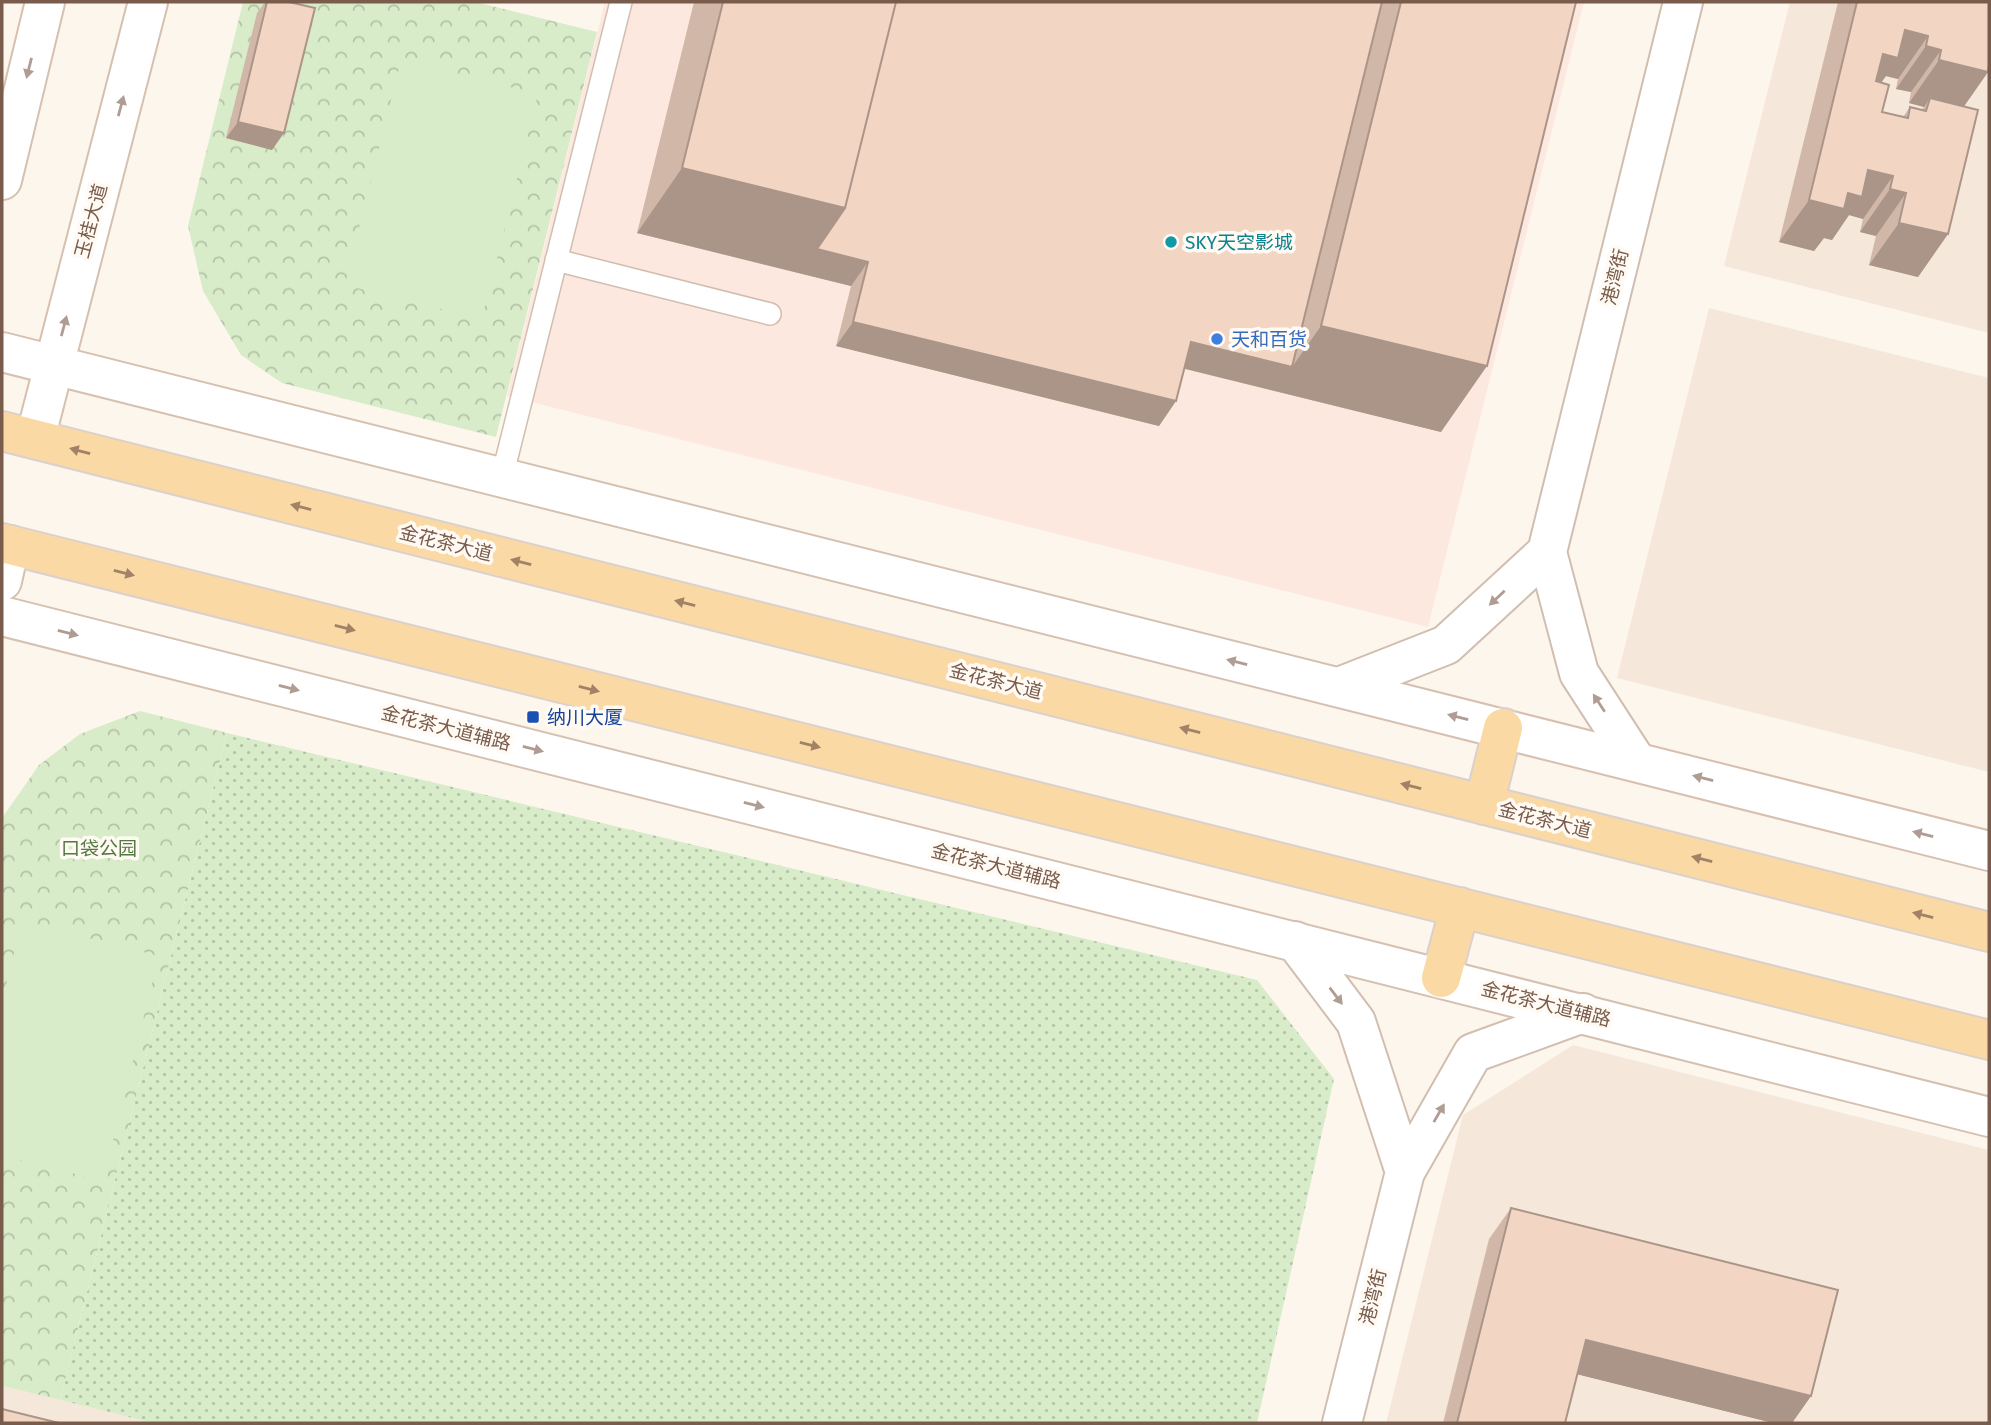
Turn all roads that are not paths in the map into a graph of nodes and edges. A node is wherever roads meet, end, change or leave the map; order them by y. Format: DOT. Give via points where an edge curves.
graph roads {
  1 [pos="45,2"];
  2 [pos="148,2"];
  3 [pos="621,2"];
  4 [pos="1683,2"];
  5 [pos="2,180"];
  6 [pos="556,260"];
  7 [pos="770,314"];
  8 [pos="2,352"];
  9 [pos="54,365"];
  10 [pos="18,435"];
  11 [pos="502,477"];
  12 [pos="1547,552"];
  13 [pos="5,556"];
  14 [pos="2,616"];
  15 [pos="1339,687"];
  16 [pos="1503,729"];
  17 [pos="1636,761"];
  18 [pos="1484,804"];
  19 [pos="1989,851"];
  20 [pos="1460,907"];
  21 [pos="1989,932"];
  22 [pos="1295,941"];
  23 [pos="1441,978"];
  24 [pos="1583,1013"];
  25 [pos="1989,1040"];
  26 [pos="1989,1117"];
  27 [pos="1405,1172"];
  28 [pos="1342,1423"];
  1 -- 5 [label="street, one-way"];
  9 -- 2 [label="street, 玉桂大道, one-way"];
  3 -- 6 [label="lane"];
  4 -- 12 [label="street, 港湾街"];
  6 -- 7 [label="lane"];
  6 -- 11 [label="lane"];
  8 -- 9 [label="street"];
  9 -- 10 [label="street, 玉桂大道"];
  9 -- 11 [label="street"];
  18 -- 10 [label="main road, 金花茶大道, one-way"];
  15 -- 11 [label="street, one-way"];
  12 -- 15 [label="street, one-way" via="1446,645"];
  17 -- 12 [label="street, one-way" via="1579,673"];
  13 -- 20 [label="main road, one-way"];
  14 -- 22 [label="street, 金花茶大道辅路, one-way"];
  16 -- 15 [label="street, one-way"];
  16 -- 17 [label="street"];
  16 -- 18 [label="main road"];
  19 -- 17 [label="street, one-way"];
  21 -- 18 [label="main road, 金花茶大道, one-way"];
  20 -- 23 [label="main road"];
  20 -- 25 [label="main road"];
  22 -- 23 [label="street, 金花茶大道辅路"];
  22 -- 27 [label="street, one-way" via="1356,1022"];
  23 -- 24 [label="street, 金花茶大道辅路"];
  24 -- 26 [label="street, 金花茶大道辅路"];
  27 -- 24 [label="street, 港湾街, one-way" via="1473,1053"];
  27 -- 28 [label="street, 港湾街"];
}
